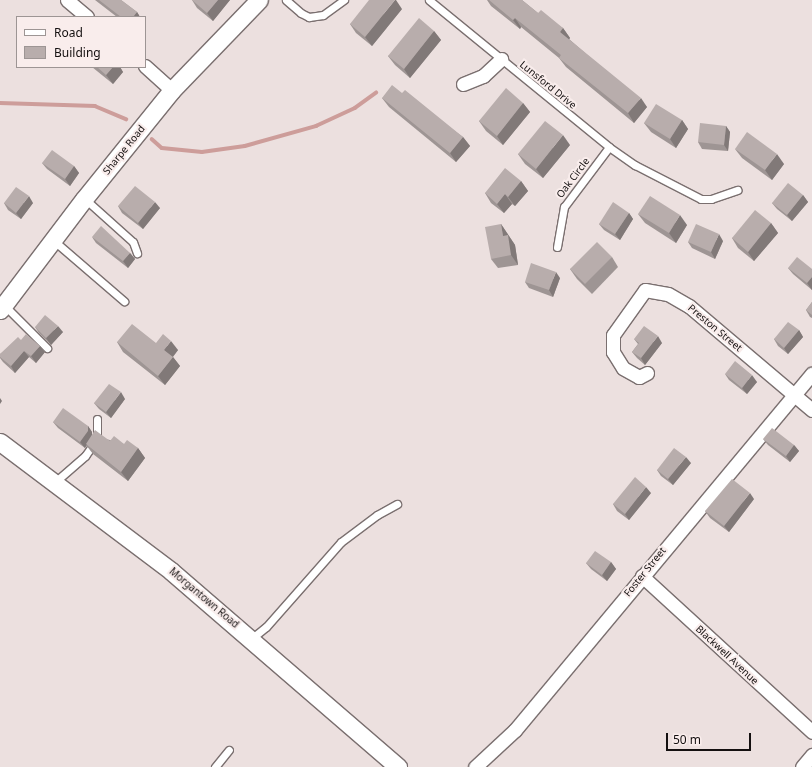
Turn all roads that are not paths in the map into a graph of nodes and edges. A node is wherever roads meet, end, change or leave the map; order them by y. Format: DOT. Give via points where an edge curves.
graph roads {
  1 [pos="67,0"];
  2 [pos="259,0"];
  3 [pos="286,0"];
  4 [pos="344,0"];
  5 [pos="429,0"];
  6 [pos="86,16"];
  7 [pos="501,59"];
  8 [pos="146,67"];
  9 [pos="463,84"];
  10 [pos="172,90"];
  11 [pos="609,147"];
  12 [pos="737,190"];
  13 [pos="84,199"];
  14 [pos="53,240"];
  15 [pos="557,248"];
  16 [pos="137,253"];
  17 [pos="124,301"];
  18 [pos="2,307"];
  19 [pos="47,348"];
  20 [pos="646,373"];
  21 [pos="812,374"];
  22 [pos="794,395"];
  23 [pos="812,410"];
  24 [pos="97,419"];
  25 [pos="0,442"];
  26 [pos="55,482"];
  27 [pos="397,504"];
  28 [pos="642,576"];
  29 [pos="251,638"];
  30 [pos="812,732"];
  31 [pos="229,750"];
  32 [pos="812,755"];
  33 [pos="215,767"];
  34 [pos="398,767"];
  35 [pos="475,767"];
  36 [pos="802,767"];
  1 -- 6 [label="street"];
  2 -- 10 [label="street, Sharpe Road"];
  3 -- 4 [label="lane" via="301,14 310,17 323,15"];
  5 -- 7 [label="lane, Lunsford Drive"];
  7 -- 9 [label="street" via="483,76"];
  7 -- 11 [label="lane, Lunsford Drive"];
  8 -- 10 [label="street"];
  10 -- 13 [label="street, Sharpe Road"];
  11 -- 12 [label="lane, Lunsford Drive" via="660,179 701,199 711,199"];
  11 -- 15 [label="lane, Oak Circle" via="564,207"];
  13 -- 14 [label="street, Sharpe Road"];
  13 -- 16 [label="lane" via="133,242"];
  14 -- 17 [label="lane"];
  14 -- 18 [label="street, Sharpe Road"];
  18 -- 19 [label="lane"];
  20 -- 22 [label="street, Preston Street" via="639,377 623,368 614,352 613,335 646,290 668,294 689,306"];
  21 -- 22 [label="street, Foster Street"];
  22 -- 23 [label="street, Preston Street"];
  22 -- 28 [label="street, Foster Street"];
  24 -- 26 [label="lane" via="97,439 85,456"];
  25 -- 26 [label="street, Morgantown Road"];
  26 -- 29 [label="street, Morgantown Road" via="172,570"];
  27 -- 29 [label="lane" via="377,515 341,542 266,627"];
  28 -- 30 [label="street, Blackwell Avenue"];
  28 -- 35 [label="street, Foster Street" via="515,730"];
  29 -- 34 [label="street, Morgantown Road"];
  31 -- 33 [label="lane"];
  32 -- 36 [label="street"];
}
